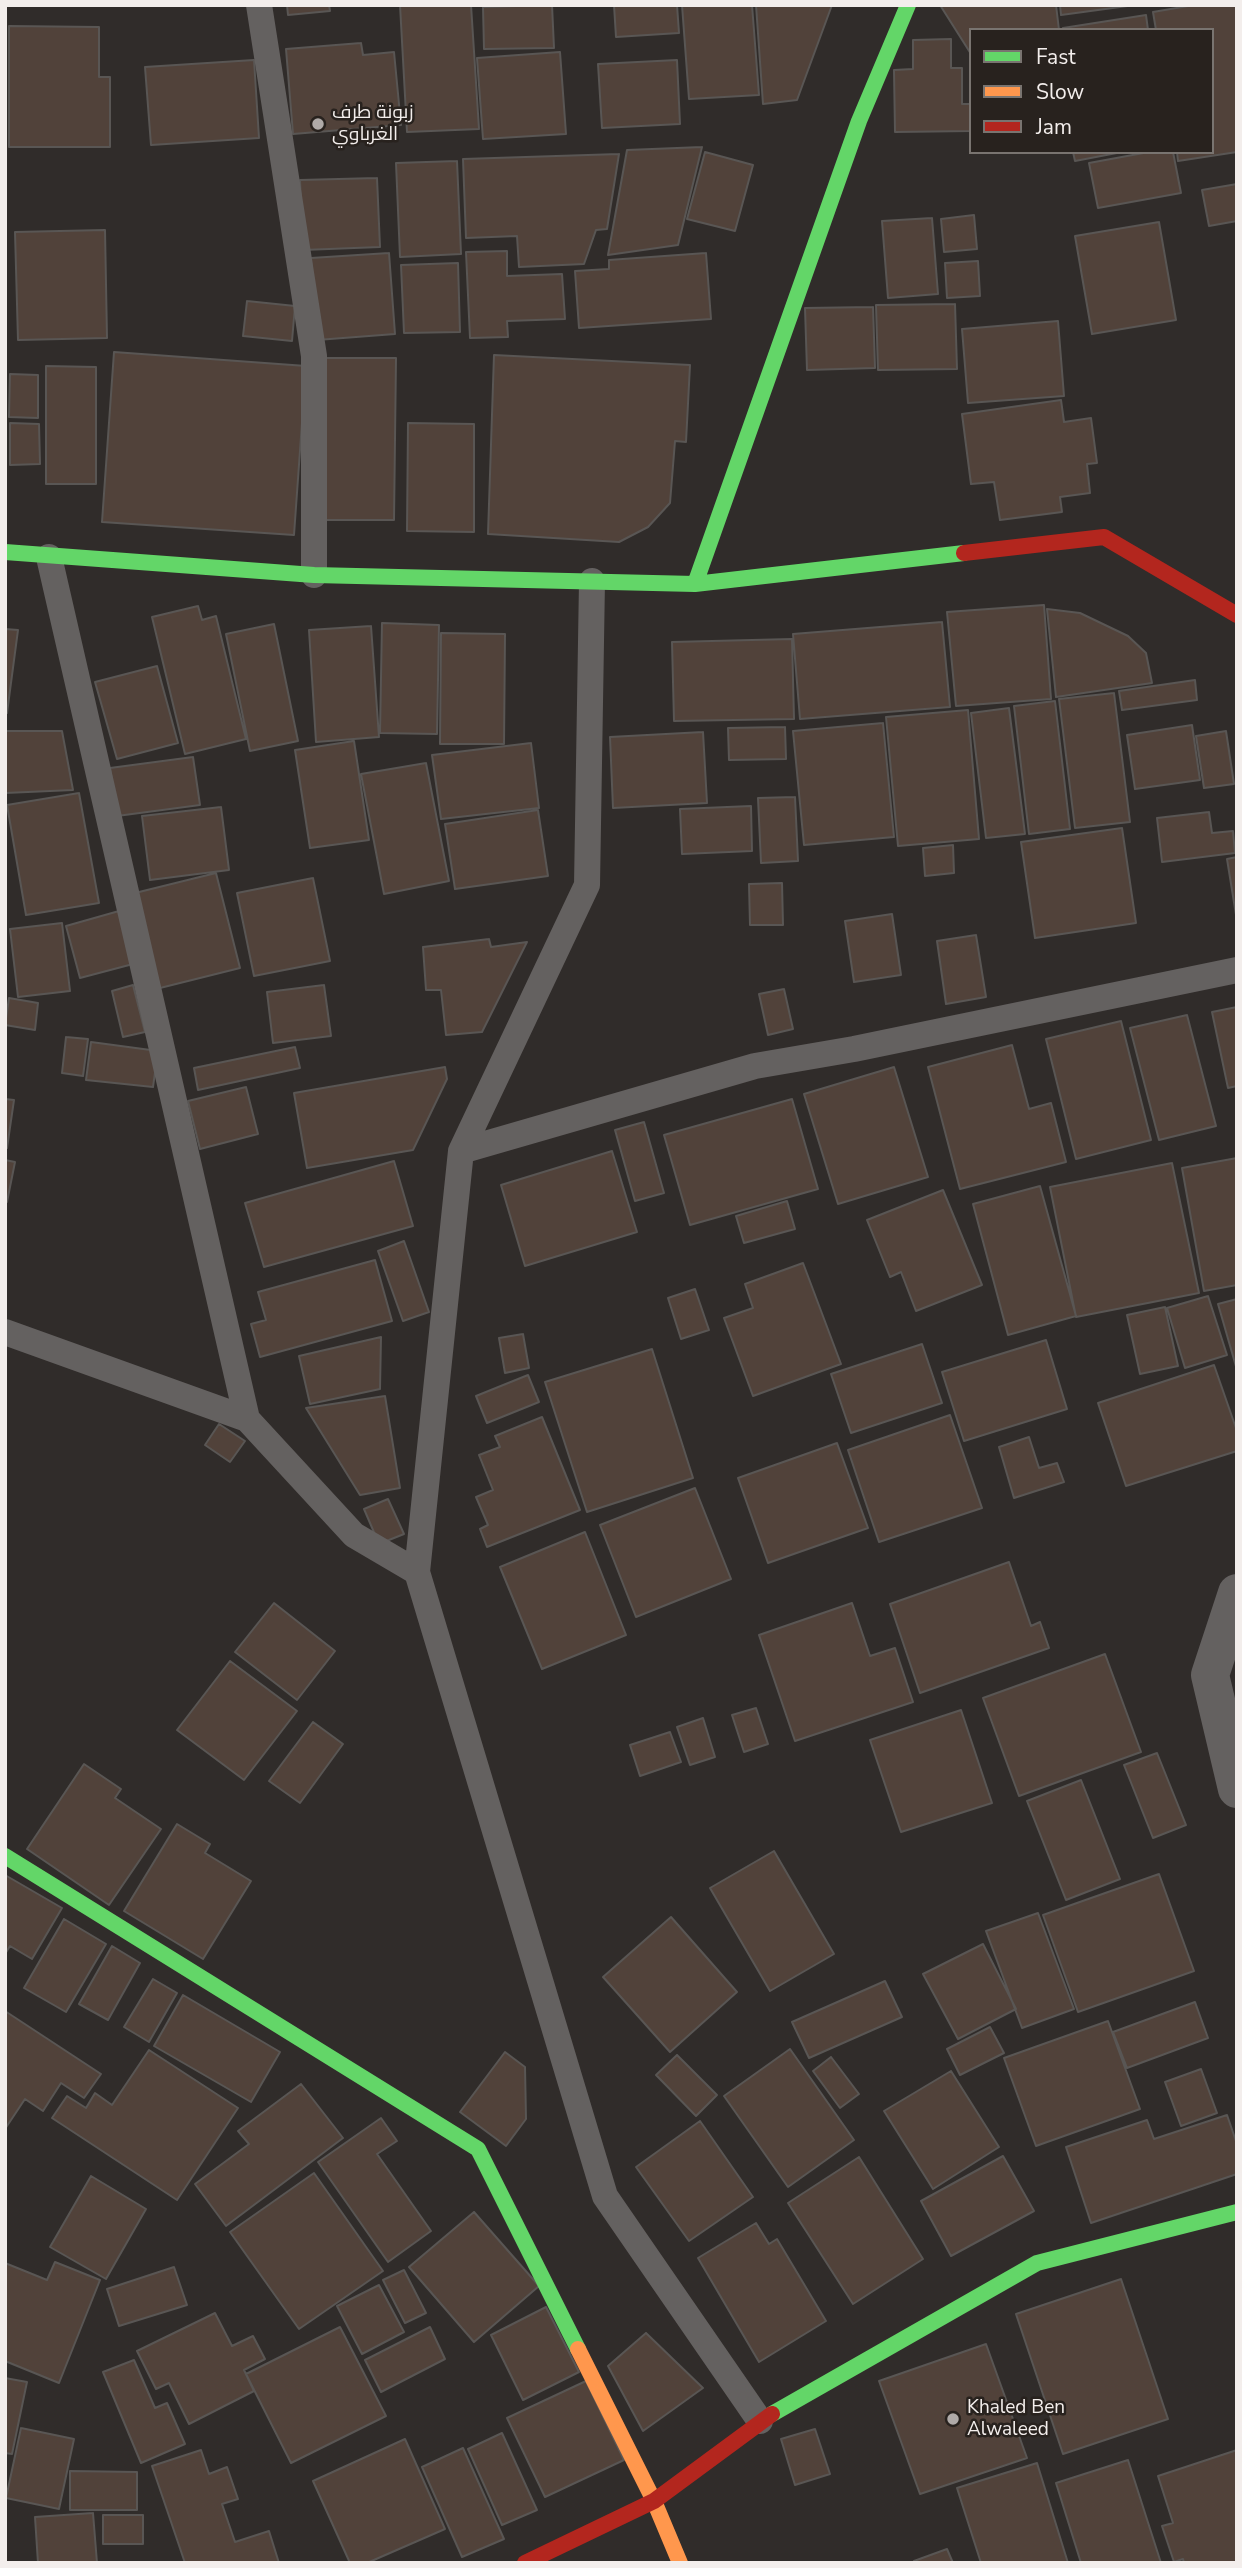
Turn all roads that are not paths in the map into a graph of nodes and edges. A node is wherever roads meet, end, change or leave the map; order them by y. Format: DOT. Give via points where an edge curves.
graph roads {
  1 [pos="259,5"];
  2 [pos="908,5"];
  3 [pos="5,552"];
  4 [pos="49,557"];
  5 [pos="314,575"];
  6 [pos="592,581"];
  7 [pos="695,584"];
  8 [pos="1237,615"];
  9 [pos="1237,970"];
  10 [pos="461,1151"];
  11 [pos="5,1332"];
  12 [pos="247,1419"];
  13 [pos="417,1572"];
  14 [pos="1237,1593"];
  15 [pos="1237,1789"];
  16 [pos="5,1856"];
  17 [pos="1237,2212"];
  18 [pos="760,2421"];
  19 [pos="654,2501"];
  20 [pos="526,2563"];
  21 [pos="680,2563"];
  1 -- 5 [label="lane" via="314,356"];
  2 -- 7 [label="street" via="859,121"];
  3 -- 4 [label="street"];
  4 -- 5 [label="street"];
  4 -- 12 [label="lane"];
  5 -- 6 [label="street"];
  6 -- 7 [label="street"];
  6 -- 10 [label="lane" via="587,885"];
  7 -- 8 [label="street" via="1104,537"];
  9 -- 10 [label="lane" via="755,1066"];
  10 -- 13 [label="lane"];
  11 -- 12 [label="lane"];
  12 -- 13 [label="lane" via="354,1535"];
  13 -- 18 [label="lane" via="605,2196"];
  14 -- 15 [label="street" via="1210,1675"];
  16 -- 19 [label="street" via="478,2149"];
  17 -- 18 [label="street" via="1037,2263"];
  18 -- 19 [label="street"];
  19 -- 20 [label="street"];
  19 -- 21 [label="street"];
}
